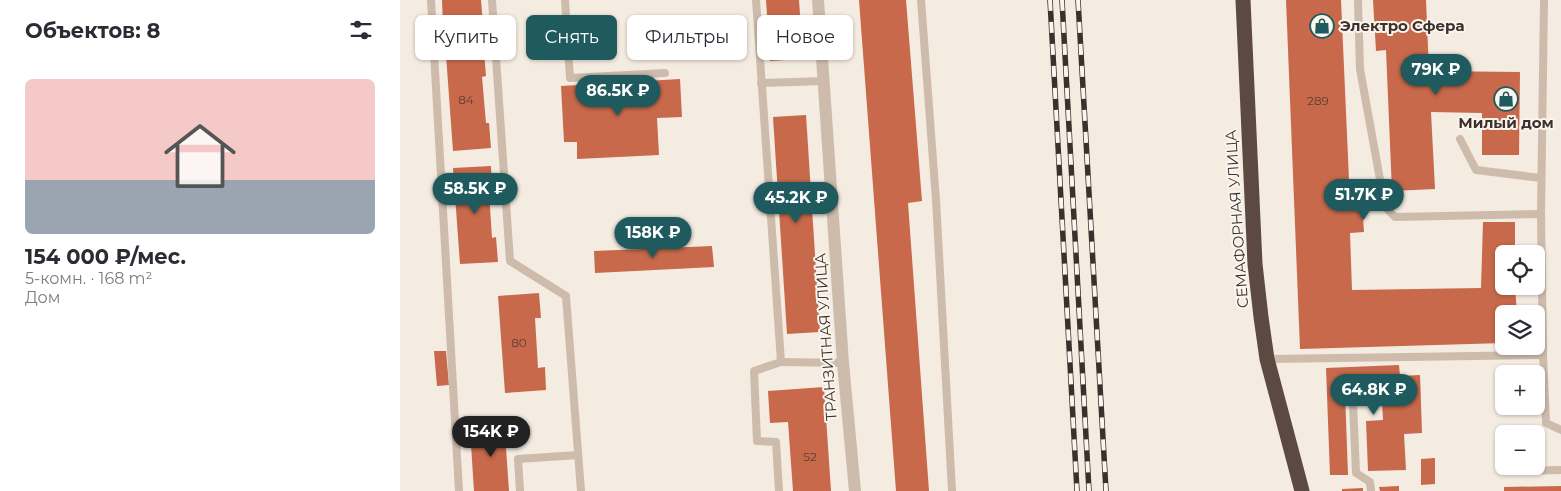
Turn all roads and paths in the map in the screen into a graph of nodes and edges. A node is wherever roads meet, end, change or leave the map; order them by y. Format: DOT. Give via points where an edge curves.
graph roads {
  1 [pos="431,0"];
  2 [pos="492,0"];
  3 [pos="565,0"];
  4 [pos="756,0"];
  5 [pos="818,0"];
  6 [pos="921,0"];
  7 [pos="1243,0"];
  8 [pos="1358,0"];
  9 [pos="1544,0"];
  10 [pos="432,15"];
  11 [pos="493,15"];
  12 [pos="435,60"];
  13 [pos="496,60"];
  14 [pos="665,73"];
  15 [pos="824,81"];
  16 [pos="761,83"];
  17 [pos="1460,139"];
  18 [pos="1542,178"];
  19 [pos="1541,214"];
  20 [pos="1543,305"];
  21 [pos="1544,355"];
  22 [pos="1268,359"];
  23 [pos="782,362"];
  24 [pos="843,363"];
  25 [pos="1353,403"];
  26 [pos="1561,430"];
  27 [pos="578,455"];
  28 [pos="1545,470"];
  29 [pos="1561,470"];
  30 [pos="459,491"];
  31 [pos="520,491"];
  32 [pos="581,491"];
  33 [pos="778,491"];
  34 [pos="855,491"];
  35 [pos="952,491"];
  36 [pos="1302,491"];
  37 [pos="1371,491"];
  1 -- 10 [label="lane"];
  2 -- 11 [label="lane"];
  3 -- 14 [label="lane" via="570,78"];
  4 -- 16 [label="lane"];
  5 -- 15 [label="street, ТРАНЗИТНАЯ УЛИЦА"];
  6 -- 35 [label="lane"];
  7 -- 22 [label="highway, СЕМАФОРНАЯ УЛИЦА" via="1255,264"];
  8 -- 19 [label="lane" via="1360,69 1385,207 1394,217"];
  9 -- 18 [label="lane"];
  12 -- 30 [label="lane"];
  13 -- 27 [label="lane" via="510,261 566,296"];
  15 -- 16 [label="lane"];
  15 -- 24 [label="street, ТРАНЗИТНАЯ УЛИЦА"];
  16 -- 23 [label="lane"];
  17 -- 18 [label="lane" via="1476,170"];
  18 -- 19 [label="lane"];
  19 -- 20 [label="lane"];
  21 -- 22 [label="lane"];
  21 -- 26 [label="lane" via="1546,422"];
  22 -- 36 [label="highway, СЕМАФОРНАЯ УЛИЦА"];
  23 -- 24 [label="lane"];
  23 -- 33 [label="lane" via="754,371 758,441 776,442"];
  24 -- 34 [label="street, ТРАНЗИТНАЯ УЛИЦА"];
  25 -- 37 [label="lane" via="1356,473 1370,482"];
  27 -- 31 [label="lane" via="518,459"];
  27 -- 32 [label="lane"];
  28 -- 29 [label="lane"];
}
